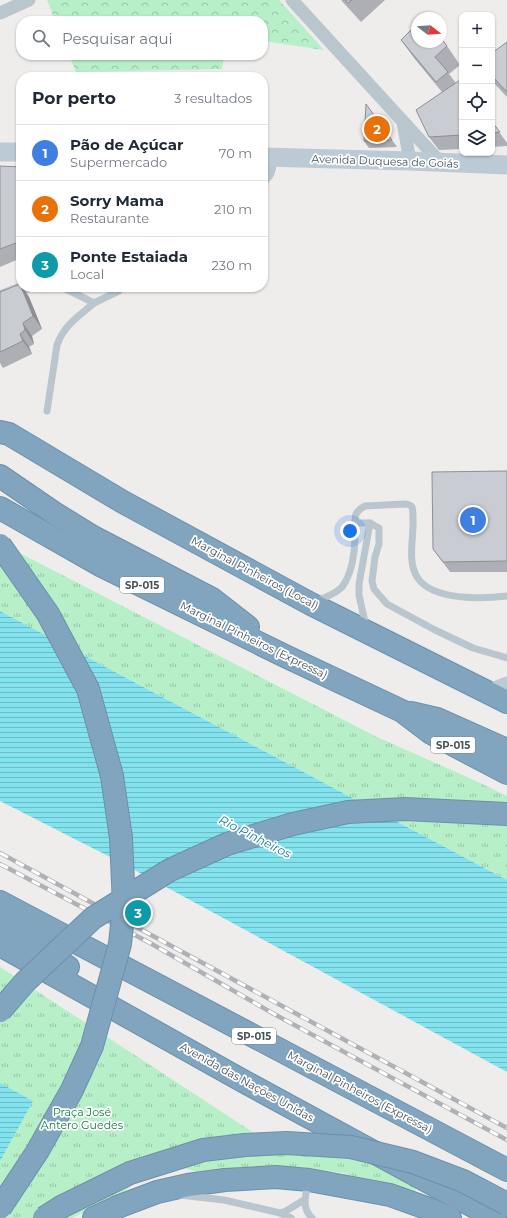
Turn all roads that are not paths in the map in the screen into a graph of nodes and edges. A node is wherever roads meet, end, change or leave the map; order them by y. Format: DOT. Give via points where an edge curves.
graph roads {
  1 [pos="29,0"];
  2 [pos="294,1"];
  3 [pos="0,13"];
  4 [pos="403,122"];
  5 [pos="0,152"];
  6 [pos="16,152"];
  7 [pos="268,158"];
  8 [pos="410,161"];
  9 [pos="440,162"];
  10 [pos="507,165"];
  11 [pos="268,173"];
  12 [pos="16,291"];
  13 [pos="72,292"];
  14 [pos="115,292"];
  15 [pos="0,297"];
  16 [pos="94,303"];
  17 [pos="47,411"];
  18 [pos="3,430"];
  19 [pos="0,476"];
  20 [pos="0,508"];
  21 [pos="355,523"];
  22 [pos="370,524"];
  23 [pos="0,545"];
  24 [pos="507,596"];
  25 [pos="311,604"];
  26 [pos="367,632"];
  27 [pos="287,657"];
  28 [pos="507,658"];
  29 [pos="501,694"];
  30 [pos="402,711"];
  31 [pos="507,750"];
  32 [pos="507,773"];
  33 [pos="507,814"];
  34 [pos="0,902"];
  35 [pos="0,920"];
  36 [pos="0,945"];
  37 [pos="0,1011"];
  38 [pos="175,1043"];
  39 [pos="507,1170"];
  40 [pos="307,1190"];
  41 [pos="157,1192"];
  42 [pos="507,1204"];
  43 [pos="0,1208"];
  44 [pos="280,1213"];
  45 [pos="438,1215"];
  46 [pos="44,1218"];
  47 [pos="94,1218"];
  48 [pos="291,1218"];
  49 [pos="312,1218"];
  50 [pos="495,1218"];
  1 -- 3 [label="street"];
  2 -- 4 [label="street"];
  4 -- 8 [label="street"];
  4 -- 9 [label="street"];
  5 -- 6 [label="street"];
  7 -- 8 [label="street, Avenida Duquesa de Goiás"];
  7 -- 11 [label="street"];
  8 -- 9 [label="street, Avenida Duquesa de Goiás"];
  9 -- 10 [label="street, Avenida Duquesa de Goiás"];
  12 -- 15 [label="street"];
  13 -- 16 [label="lane"];
  14 -- 16 [label="lane"];
  16 -- 17 [label="lane" via="65,328 60,336"];
  18 -- 25 [label="highway, Marginal Pinheiros (Local)" via="123,502"];
  19 -- 27 [label="highway" via="93,537 212,600"];
  20 -- 27 [label="highway, Marginal Pinheiros (Expressa) / SP-015" via="102,566"];
  21 -- 22 [label="lane"];
  21 -- 24 [label="lane" via="357,514 365,506 409,504 412,508 414,529 414,569 418,578 438,592 463,598"];
  21 -- 25 [label="lane" via="353,555 346,579 335,592"];
  22 -- 26 [label="lane" via="359,584"];
  22 -- 28 [label="lane" via="379,528 379,544 372,581 374,589 387,604 473,648"];
  23 -- 43 [label="highway, bridge" via="48,614 88,689 112,776 121,838 124,905 120,944 92,1046 72,1090 37,1152"];
  25 -- 26 [label="highway, Marginal Pinheiros (Local)"];
  26 -- 29 [label="highway, Marginal Pinheiros (Local)"];
  27 -- 30 [label="highway, Marginal Pinheiros (Expressa) / SP-015"];
  30 -- 31 [label="highway" via="437,719"];
  30 -- 32 [label="highway, Marginal Pinheiros (Expressa) / SP-015" via="432,734"];
  33 -- 37 [label="highway, bridge" via="405,809 348,812 293,824 227,844 170,870 93,918 25,982"];
  34 -- 39 [label="highway, Marginal Pinheiros (Expressa) / SP-015"];
  35 -- 38 [label="highway"];
  36 -- 38 [label="highway, Avenida das Nações Unidas"];
  38 -- 50 [label="highway, Avenida das Nações Unidas"];
  40 -- 41 [label="highway" via="276,1177 225,1180"];
  40 -- 44 [label="lane" via="286,1211"];
  40 -- 45 [label="highway" via="390,1195"];
  40 -- 49 [label="lane" via="306,1208"];
  41 -- 44 [label="lane" via="224,1200"];
  41 -- 47 [label="highway"];
  42 -- 46 [label="highway, bridge" via="463,1181 413,1162 351,1147 287,1143 203,1150 137,1170"];
  44 -- 48 [label="lane"];
}
